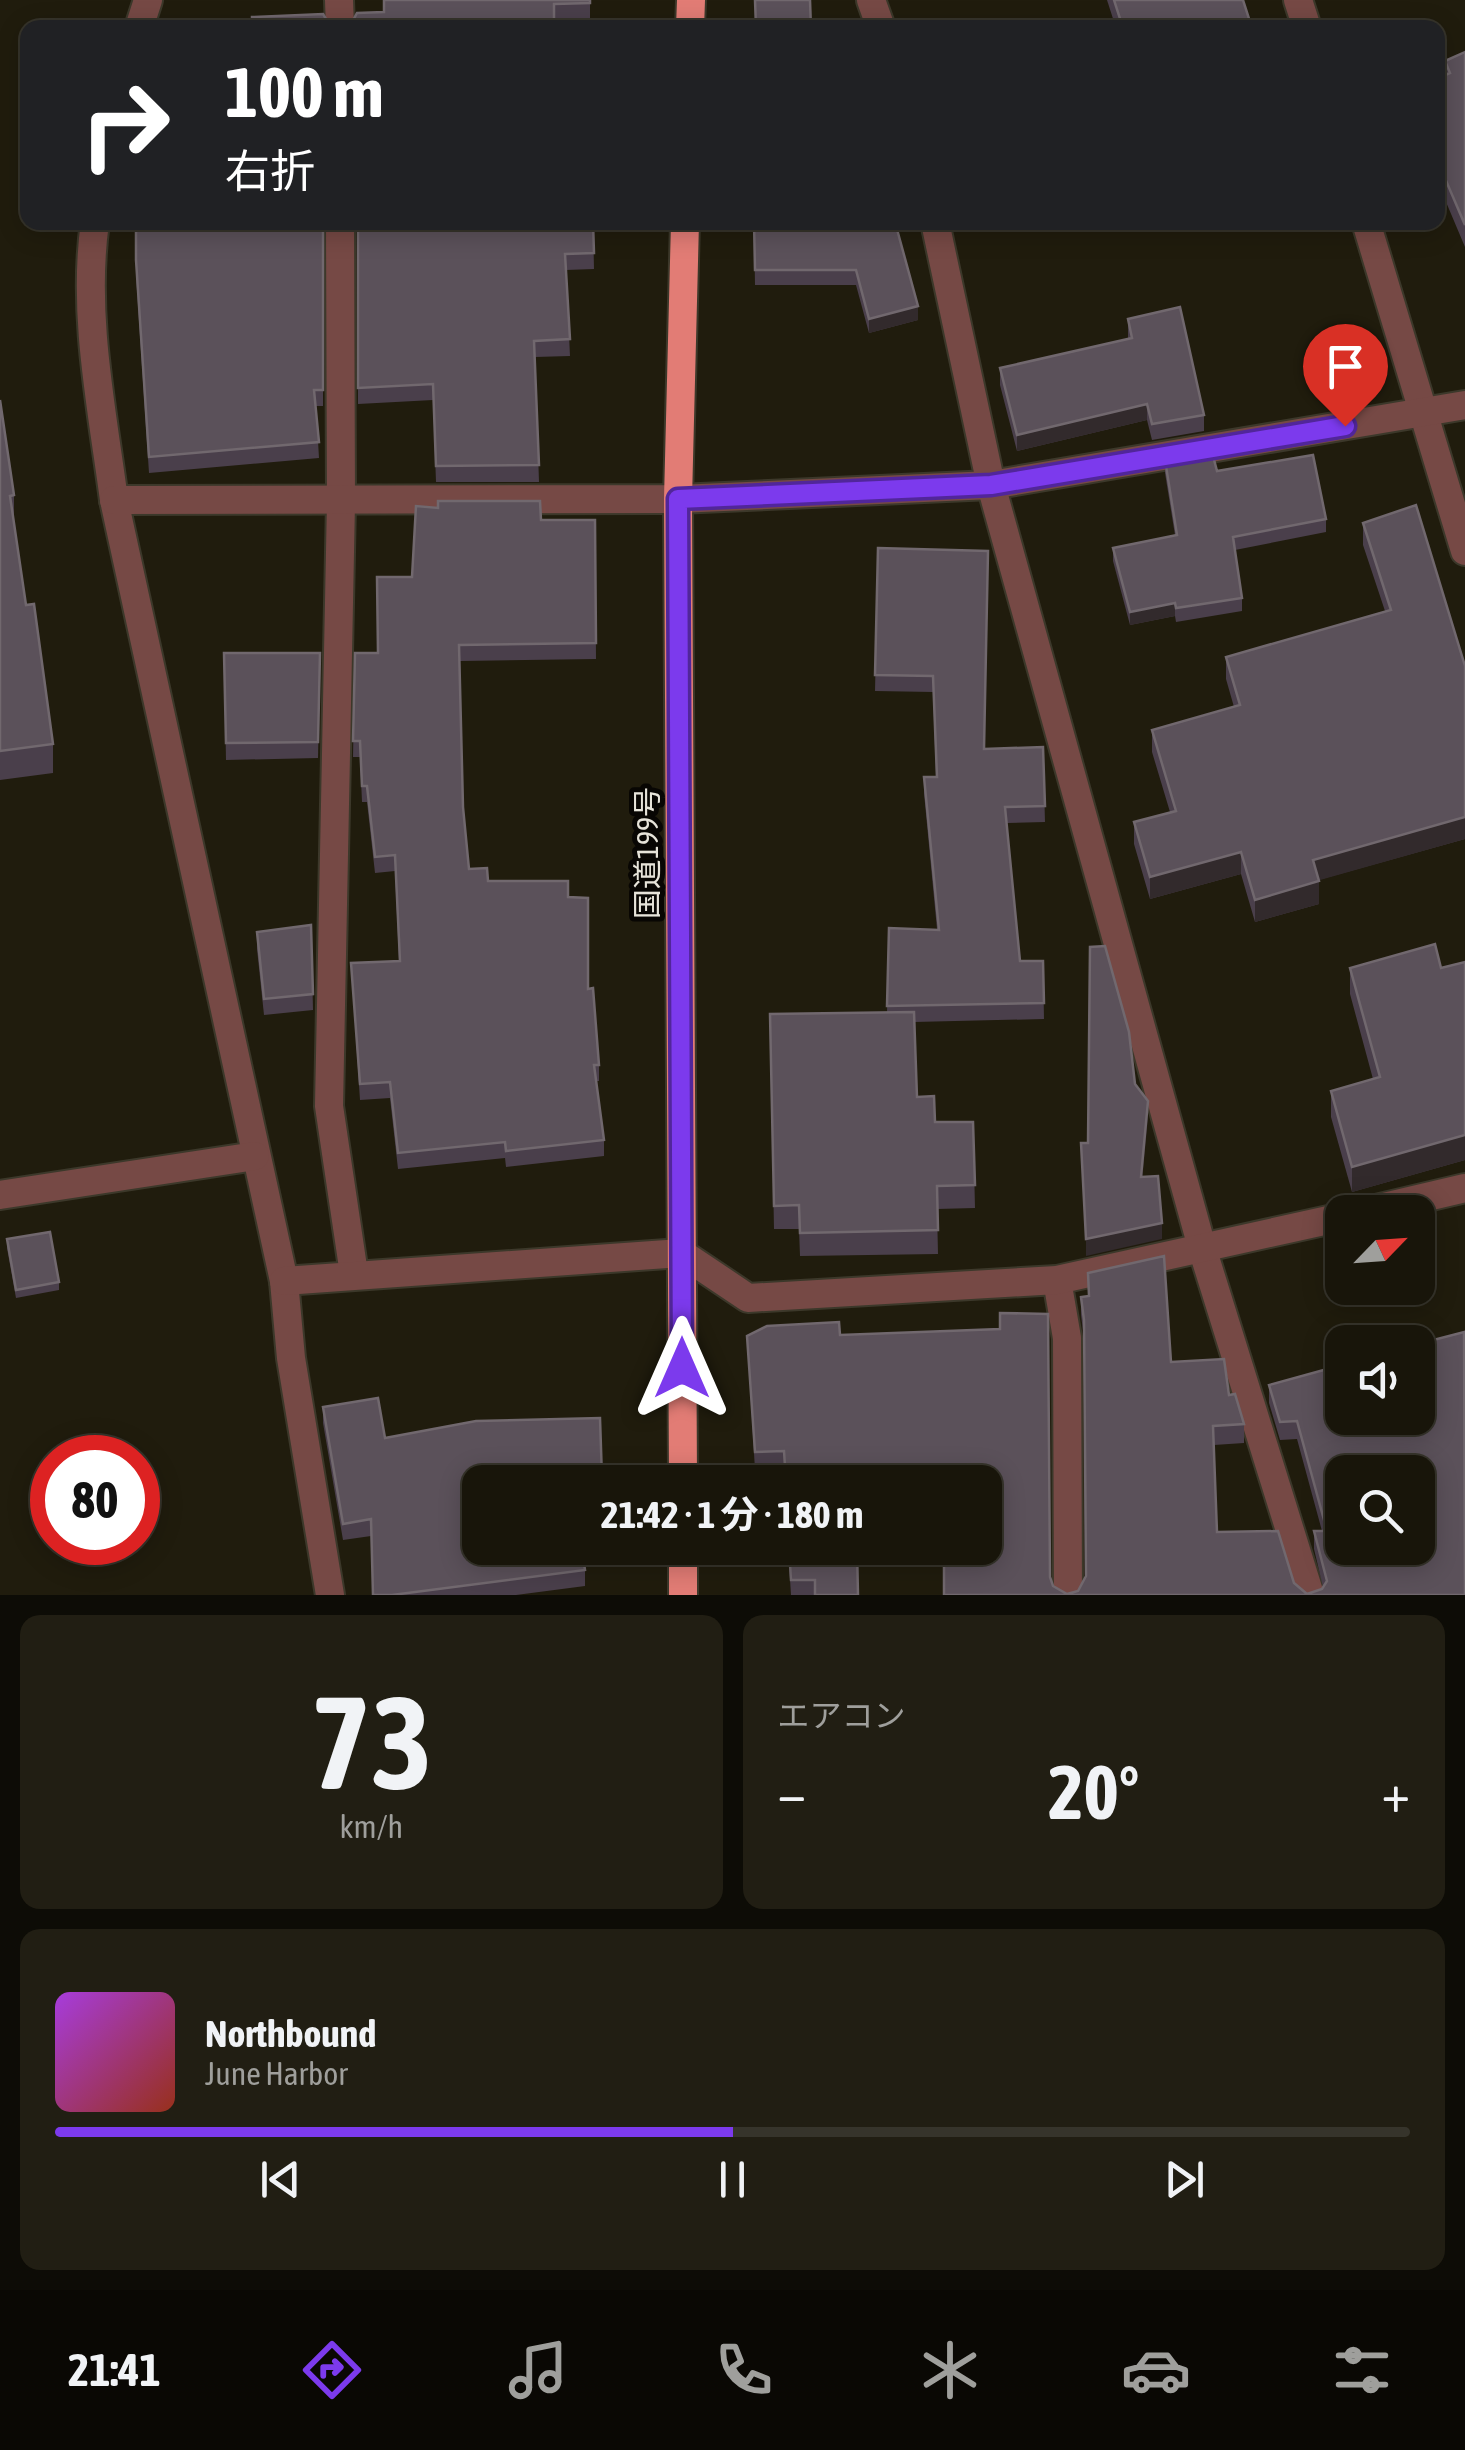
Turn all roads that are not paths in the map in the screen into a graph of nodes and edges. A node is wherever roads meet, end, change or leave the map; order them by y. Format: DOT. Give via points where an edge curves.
graph roads {
  1 [pos="94,230"];
  2 [pos="340,230"];
  3 [pos="685,230"];
  4 [pos="937,230"];
  5 [pos="1368,230"];
  6 [pos="1465,405"];
  7 [pos="1423,413"];
  8 [pos="991,485"];
  9 [pos="678,499"];
  10 [pos="114,500"];
  11 [pos="340,502"];
  12 [pos="1465,551"];
  13 [pos="255,1156"];
  14 [pos="1465,1188"];
  15 [pos="0,1195"];
  16 [pos="1435,1195"];
  17 [pos="1325,1222"];
  18 [pos="1203,1251"];
  19 [pos="681,1253"];
  20 [pos="354,1274"];
  21 [pos="1057,1280"];
  22 [pos="284,1281"];
  23 [pos="682,1465"];
  24 [pos="683,1565"];
  25 [pos="330,1595"];
  26 [pos="684,1595"];
  27 [pos="1068,1595"];
  28 [pos="1310,1595"];
  1 -- 10 [label="street" via="97,375"];
  2 -- 11 [label="street"];
  3 -- 9 [label="highway, 国道199号"];
  4 -- 8 [label="street"];
  5 -- 7 [label="street"];
  6 -- 7 [label="street"];
  7 -- 8 [label="street"];
  7 -- 12 [label="street"];
  8 -- 9 [label="street"];
  8 -- 18 [label="street"];
  9 -- 11 [label="street"];
  9 -- 19 [label="highway, 国道199号"];
  10 -- 11 [label="street"];
  10 -- 13 [label="street"];
  11 -- 20 [label="street" via="329,1106"];
  13 -- 15 [label="street"];
  13 -- 22 [label="street"];
  14 -- 16 [label="street"];
  17 -- 18 [label="street"];
  18 -- 21 [label="street"];
  18 -- 28 [label="street"];
  19 -- 20 [label="street"];
  19 -- 21 [label="street" via="748,1298"];
  19 -- 23 [label="highway, 国道199号"];
  20 -- 22 [label="street"];
  21 -- 27 [label="street" via="1066,1338"];
  22 -- 25 [label="street"];
  24 -- 26 [label="highway"];
}
